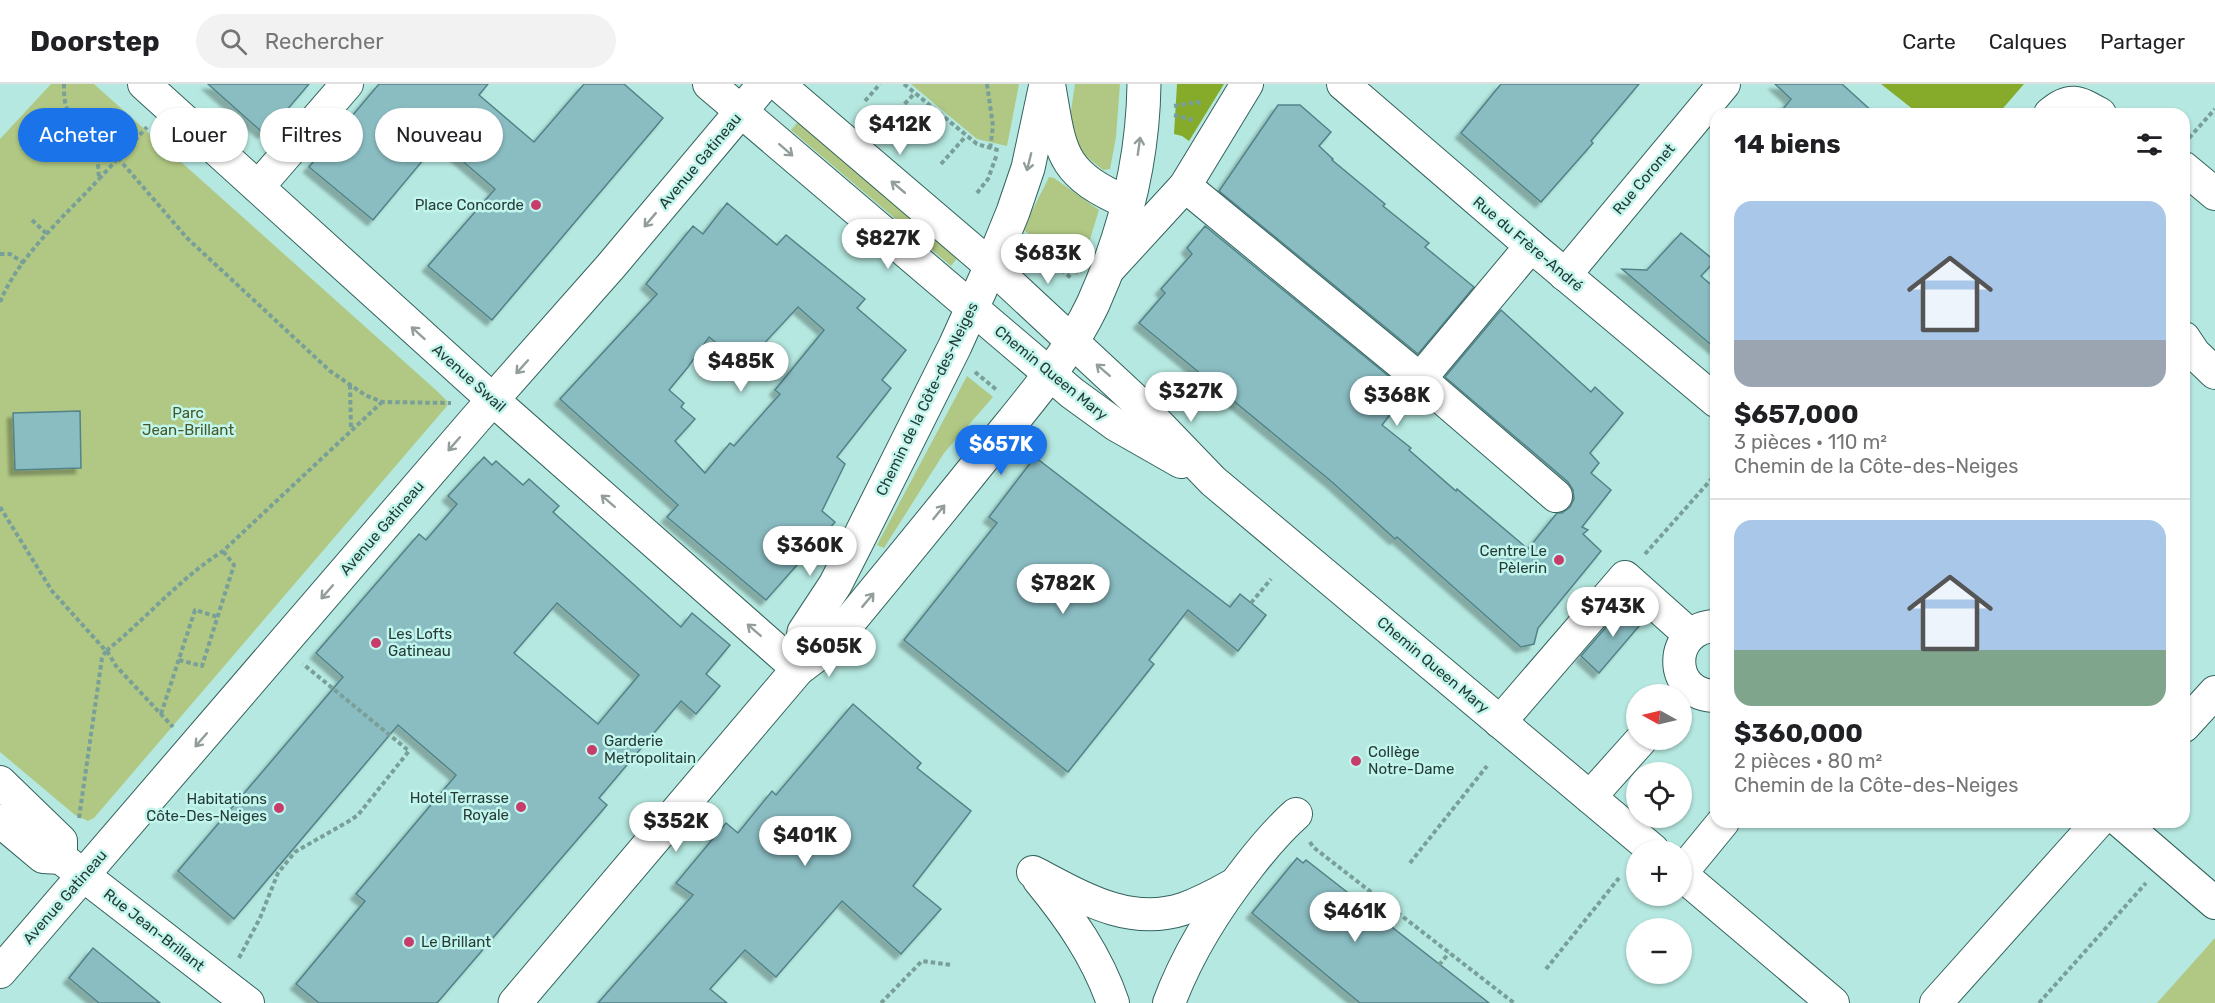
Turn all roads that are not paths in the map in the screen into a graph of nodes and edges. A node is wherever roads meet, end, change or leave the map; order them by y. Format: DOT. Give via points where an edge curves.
graph roads {
  1 [pos="144,84"];
  2 [pos="346,84"];
  3 [pos="709,84"];
  4 [pos="764,84"];
  5 [pos="778,84"];
  6 [pos="1047,84"];
  7 [pos="1144,84"];
  8 [pos="1247,84"];
  9 [pos="1343,84"];
  10 [pos="1724,84"];
  11 [pos="2057,108"];
  12 [pos="2090,108"];
  13 [pos="742,111"];
  14 [pos="2190,162"];
  15 [pos="1185,186"];
  16 [pos="258,187"];
  17 [pos="2215,194"];
  18 [pos="1128,203"];
  19 [pos="1531,246"];
  20 [pos="991,266"];
  21 [pos="1107,271"];
  22 [pos="1565,275"];
  23 [pos="972,309"];
  24 [pos="1071,341"];
  25 [pos="2190,347"];
  26 [pos="2215,373"];
  27 [pos="1049,374"];
  28 [pos="1420,379"];
  29 [pos="1710,395"];
  30 [pos="493,400"];
  31 [pos="1213,481"];
  32 [pos="1556,495"];
  33 [pos="1703,630"];
  34 [pos="798,669"];
  35 [pos="1695,692"];
  36 [pos="2215,692"];
  37 [pos="2190,719"];
  38 [pos="1500,722"];
  39 [pos="1632,750"];
  40 [pos="0,782"];
  41 [pos="1590,797"];
  42 [pos="0,821"];
  43 [pos="1303,827"];
  44 [pos="1718,828"];
  45 [pos="2093,828"];
  46 [pos="2128,828"];
  47 [pos="1641,840"];
  48 [pos="1692,861"];
  49 [pos="73,867"];
  50 [pos="1692,882"];
  51 [pos="1234,885"];
  52 [pos="2215,903"];
  53 [pos="0,972"];
  54 [pos="248,1003"];
  55 [pos="515,1003"];
  56 [pos="1113,1003"];
  57 [pos="1169,1003"];
  58 [pos="1833,1003"];
  59 [pos="1936,1003"];
  1 -- 16 [label="street, Avenue Swail"];
  2 -- 16 [label="street"];
  3 -- 13 [label="street, Chemin Queen Mary"];
  4 -- 13 [label="street, Avenue Gatineau"];
  20 -- 5 [label="street, Chemin Queen Mary, one-way"];
  6 -- 18 [label="street, Chemin de la Côte-des-Neiges" via="1067,160 1095,187"];
  6 -- 20 [label="main road, Chemin de la Côte-des-Neiges, one-way" via="1028,168"];
  18 -- 7 [label="main road, one-way" via="1140,137"];
  8 -- 15 [label="street"];
  9 -- 19 [label="street, Rue du Frère-André"];
  10 -- 22 [label="street, Rue Coronet"];
  11 -- 12 [label="street" via="2073,101"];
  13 -- 23 [label="street, Chemin Queen Mary, one-way"];
  13 -- 30 [label="street, Avenue Gatineau, one-way"];
  14 -- 17 [label="street"];
  15 -- 21 [label="street"];
  15 -- 28 [label="street"];
  30 -- 16 [label="street, Avenue Swail, one-way"];
  18 -- 21 [label="main road"];
  19 -- 22 [label="street, Rue du Frère-André"];
  19 -- 28 [label="street"];
  20 -- 23 [label="main road, Chemin de la Côte-des-Neiges"];
  20 -- 24 [label="street, Chemin Queen Mary"];
  21 -- 24 [label="main road"];
  22 -- 29 [label="street, Rue du Frère-André"];
  23 -- 27 [label="street, Chemin Queen Mary"];
  23 -- 34 [label="main road, Chemin de la Côte-des-Neiges" via="835,585 804,632"];
  24 -- 27 [label="main road"];
  31 -- 24 [label="street, Chemin Queen Mary, one-way"];
  25 -- 26 [label="street"];
  27 -- 31 [label="street, Chemin Queen Mary" via="1116,425"];
  34 -- 27 [label="main road, one-way" via="830,645"];
  28 -- 32 [label="street"];
  34 -- 30 [label="street, Avenue Swail, one-way"];
  30 -- 49 [label="street, Avenue Gatineau, one-way"];
  31 -- 38 [label="street, Chemin Queen Mary"];
  33 -- 35 [label="street" via="1683,643 1679,666"];
  33 -- 38 [label="street" via="1625,577"];
  34 -- 55 [label="main road"];
  36 -- 37 [label="street"];
  38 -- 41 [label="street, Chemin Queen Mary"];
  39 -- 41 [label="street"];
  40 -- 49 [label="street" via="61,841"];
  41 -- 47 [label="street, Chemin Queen Mary"];
  42 -- 49 [label="street, Rue Jean-Brillant" via="43,857"];
  43 -- 51 [label="street" via="1274,836"];
  44 -- 48 [label="street"];
  45 -- 59 [label="street"];
  46 -- 52 [label="street"];
  49 -- 53 [label="street, Avenue Gatineau"];
  49 -- 54 [label="street, Rue Jean-Brillant"];
  50 -- 58 [label="street"];
  51 -- 56 [label="street" via="1181,910 1131,914 1096,904 1033,872 1080,935"];
  51 -- 57 [label="street" via="1187,960"];
}
